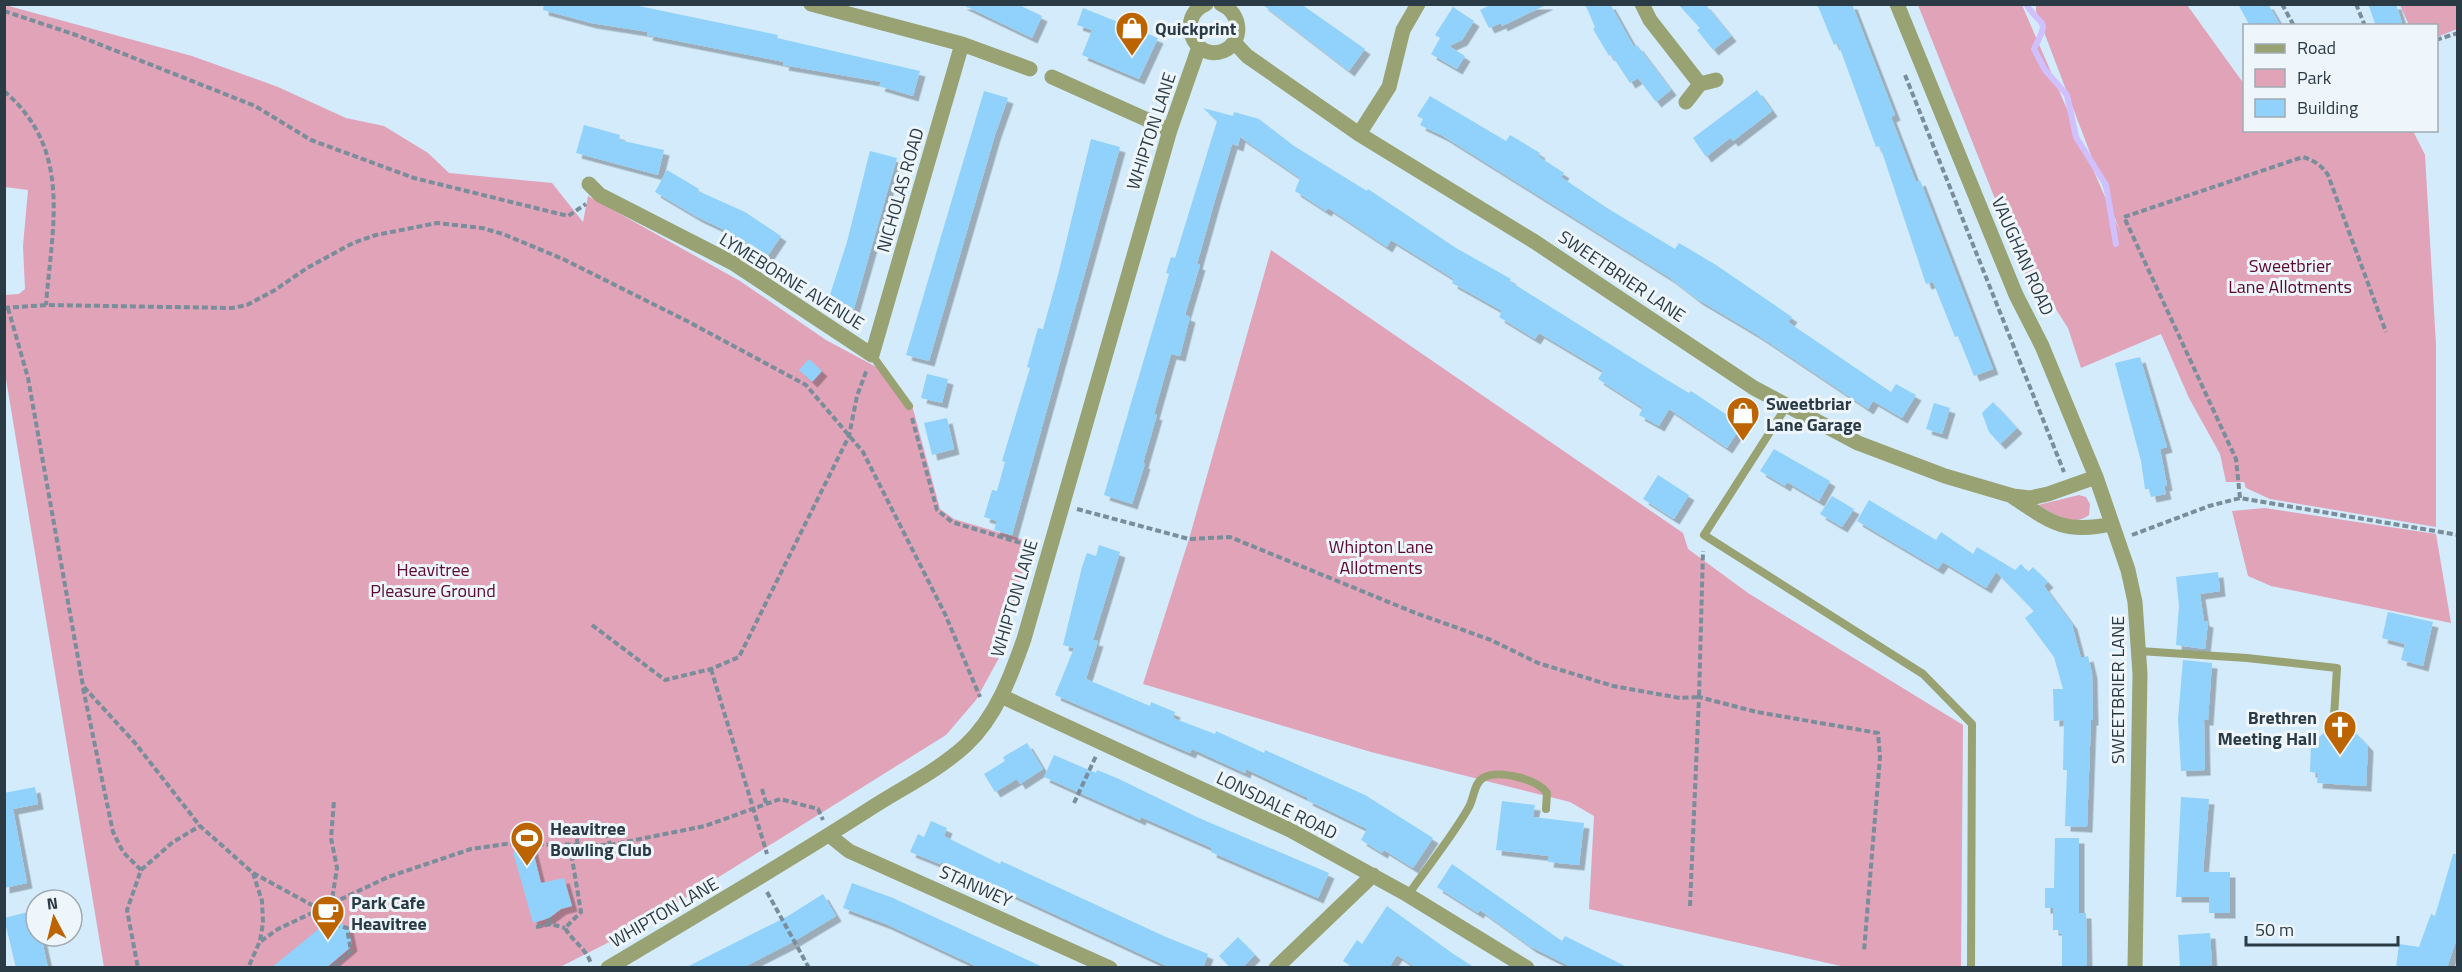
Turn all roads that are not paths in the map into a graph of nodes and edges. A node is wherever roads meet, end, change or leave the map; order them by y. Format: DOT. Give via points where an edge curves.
graph roads {
  1 [pos="811,4"];
  2 [pos="1418,4"];
  3 [pos="1642,4"];
  4 [pos="1896,4"];
  5 [pos="1225,5"];
  6 [pos="1196,7"];
  7 [pos="1234,42"];
  8 [pos="962,44"];
  9 [pos="1199,47"];
  10 [pos="1030,69"];
  11 [pos="1052,77"];
  12 [pos="1716,80"];
  13 [pos="1700,84"];
  14 [pos="1686,102"];
  15 [pos="1170,130"];
  16 [pos="1359,134"];
  17 [pos="589,184"];
  18 [pos="874,351"];
  19 [pos="909,406"];
  20 [pos="1786,407"];
  21 [pos="2096,477"];
  22 [pos="2013,496"];
  23 [pos="2112,524"];
  24 [pos="2139,651"];
  25 [pos="1001,696"];
  26 [pos="2334,717"];
  27 [pos="1546,809"];
  28 [pos="829,835"];
  29 [pos="1373,875"];
  30 [pos="1408,896"];
  31 [pos="608,968"];
  32 [pos="1110,968"];
  33 [pos="1276,968"];
  34 [pos="1527,968"];
  35 [pos="1971,968"];
  36 [pos="2135,968"];
  1 -- 8 [label="street"];
  2 -- 16 [label="street" via="1403,30 1389,87"];
  3 -- 13 [label="street"];
  4 -- 21 [label="street, VAUGHAN ROAD"];
  5 -- 7 [label="street" via="1239,26"];
  6 -- 9 [label="street" via="1190,34"];
  7 -- 9 [label="street" via="1229,48 1214,52"];
  7 -- 16 [label="street, SWEETBRIER LANE" via="1247,56"];
  8 -- 10 [label="street"];
  8 -- 18 [label="street, NICHOLAS ROAD"];
  9 -- 15 [label="street, WHIPTON LANE"];
  11 -- 15 [label="street"];
  12 -- 13 [label="street"];
  13 -- 14 [label="street"];
  15 -- 25 [label="street, WHIPTON LANE" via="1024,639"];
  16 -- 20 [label="street, SWEETBRIER LANE" via="1535,242"];
  17 -- 18 [label="street, LYMEBORNE AVENUE" via="600,195 733,263"];
  18 -- 19 [label="lane"];
  20 -- 22 [label="street, SWEETBRIER LANE" via="1858,443 1945,476"];
  20 -- 35 [label="lane" via="1704,535 1923,674 1972,724"];
  21 -- 22 [label="street, SWEETBRIER LANE" via="2030,498"];
  21 -- 23 [label="street, VAUGHAN ROAD"];
  22 -- 23 [label="street, SWEETBRIER LANE" via="2051,522 2075,530"];
  23 -- 24 [label="street, SWEETBRIER LANE" via="2135,602"];
  24 -- 26 [label="lane" via="2247,657 2337,668"];
  24 -- 36 [label="street, SWEETBRIER LANE"];
  25 -- 28 [label="street, WHIPTON LANE" via="966,745"];
  25 -- 29 [label="street, LONSDALE ROAD" via="1290,830"];
  27 -- 30 [label="lane" via="1547,793 1527,778 1483,778 1470,806"];
  28 -- 31 [label="street, WHIPTON LANE"];
  28 -- 32 [label="street, STANWEY" via="849,850"];
  29 -- 30 [label="street, LONSDALE ROAD"];
  29 -- 33 [label="street"];
  30 -- 34 [label="street, LONSDALE ROAD"];
}
